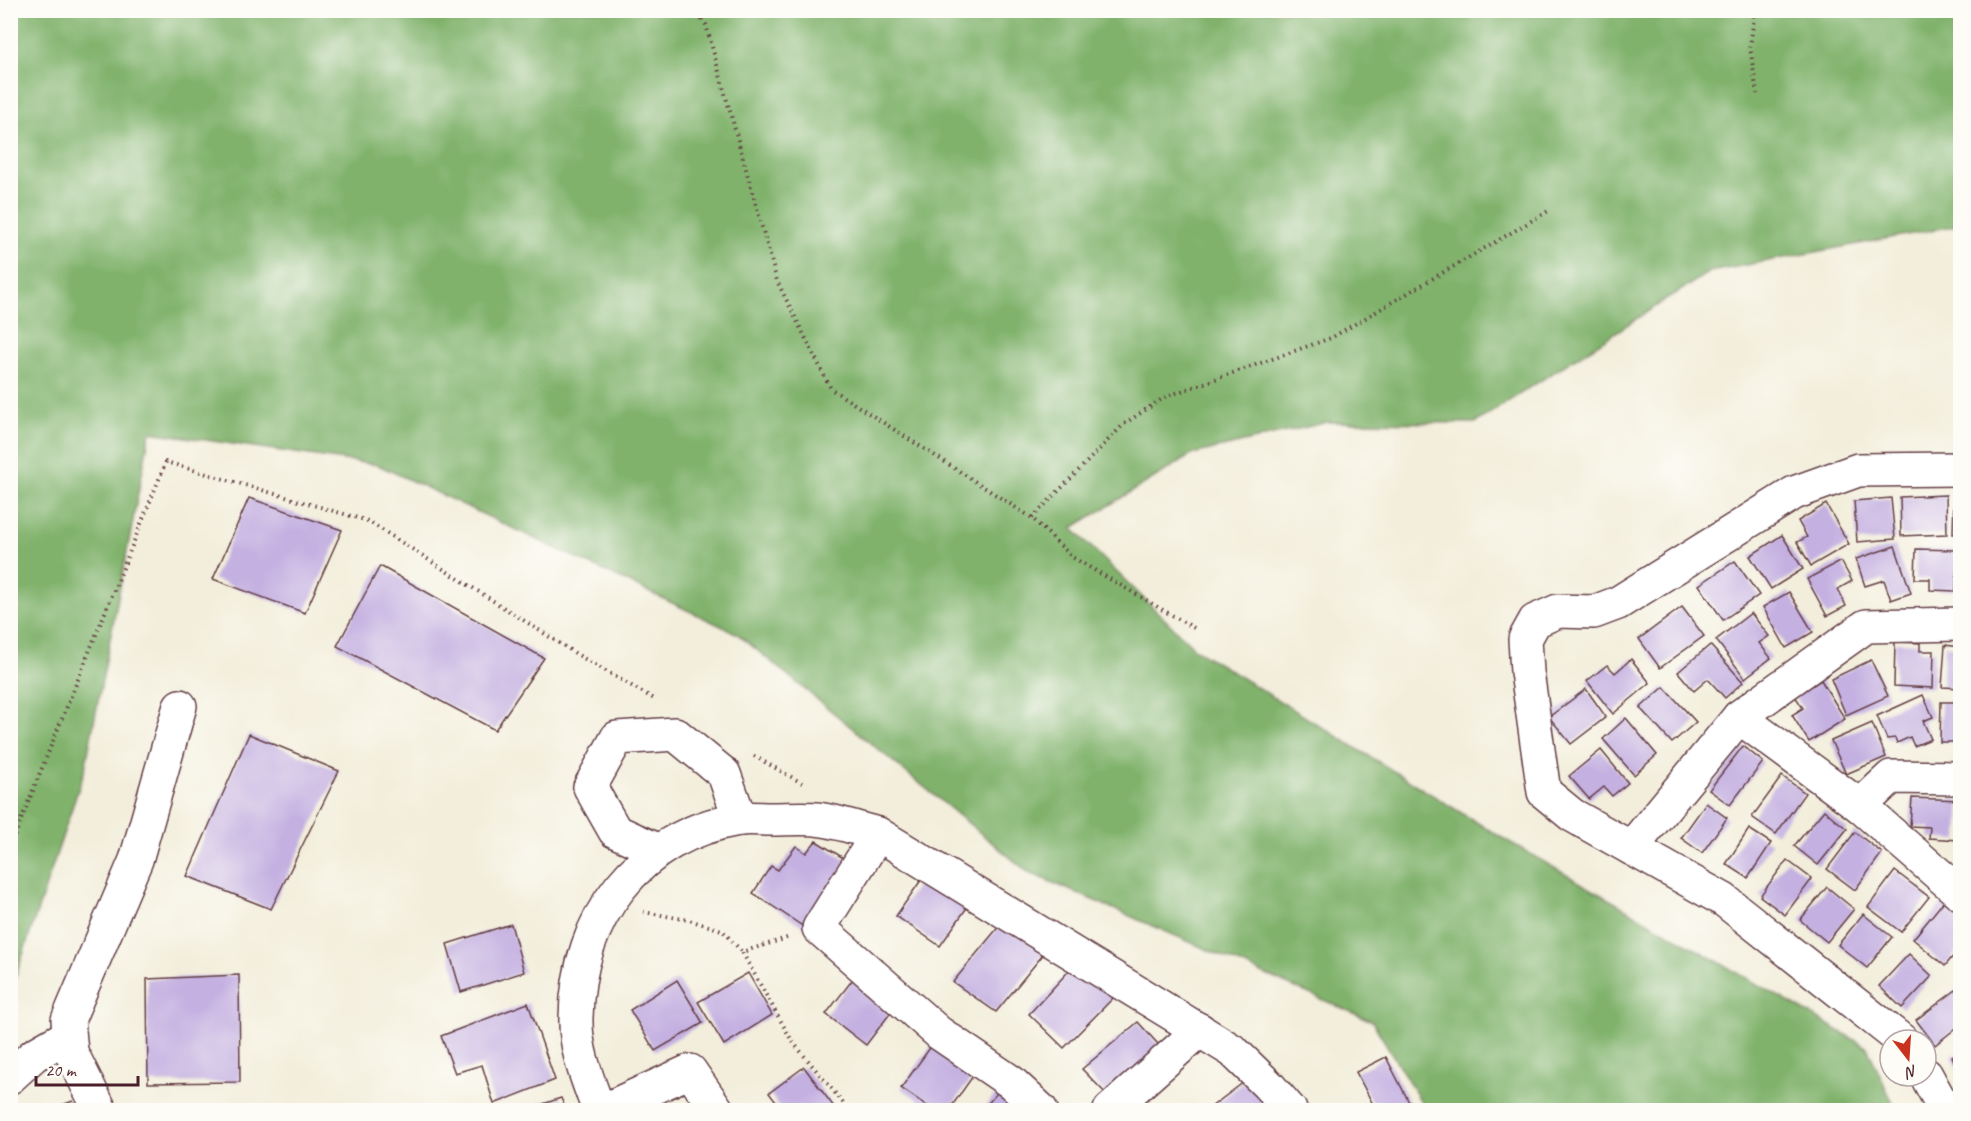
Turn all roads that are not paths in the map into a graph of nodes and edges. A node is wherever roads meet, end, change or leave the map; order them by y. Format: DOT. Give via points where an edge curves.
graph roads {
  1 [pos="1960,469"];
  2 [pos="1960,624"];
  3 [pos="180,706"];
  4 [pos="1739,717"];
  5 [pos="1960,778"];
  6 [pos="1860,806"];
  7 [pos="740,819"];
  8 [pos="878,834"];
  9 [pos="1631,848"];
  10 [pos="657,850"];
  11 [pos="1960,893"];
  12 [pos="1885,1028"];
  13 [pos="1200,1030"];
  14 [pos="69,1035"];
  15 [pos="10,1077"];
  16 [pos="1933,1088"];
  17 [pos="100,1110"];
  18 [pos="598,1110"];
  19 [pos="604,1110"];
  20 [pos="717,1110"];
  21 [pos="1041,1110"];
  22 [pos="1110,1110"];
  23 [pos="1290,1110"];
  24 [pos="1945,1110"];
  1 -- 9 [label="street" via="1857,471 1794,493 1618,603 1594,612 1558,611 1535,621 1525,639 1544,792 1572,815"];
  2 -- 4 [label="street" via="1866,626"];
  3 -- 14 [label="street" via="136,860 68,1020"];
  4 -- 6 [label="street"];
  4 -- 9 [label="street"];
  5 -- 6 [label="street" via="1891,777"];
  6 -- 11 [label="street"];
  7 -- 8 [label="street" via="817,819"];
  7 -- 10 [label="street" via="697,831"];
  7 -- 10 [label="street" via="724,774 675,734 617,738 590,787 615,831"];
  8 -- 13 [label="street"];
  8 -- 21 [label="street" via="819,928 939,1033 1011,1082"];
  9 -- 12 [label="street" via="1724,900"];
  10 -- 18 [label="street" via="620,888 593,928 579,973 576,1020 583,1066"];
  13 -- 22 [label="street"];
  13 -- 23 [label="street" via="1233,1051"];
  14 -- 15 [label="street" via="33,1055"];
  14 -- 17 [label="street" via="71,1052"];
  16 -- 24 [label="street"];
  19 -- 20 [label="street" via="690,1071"];
}
